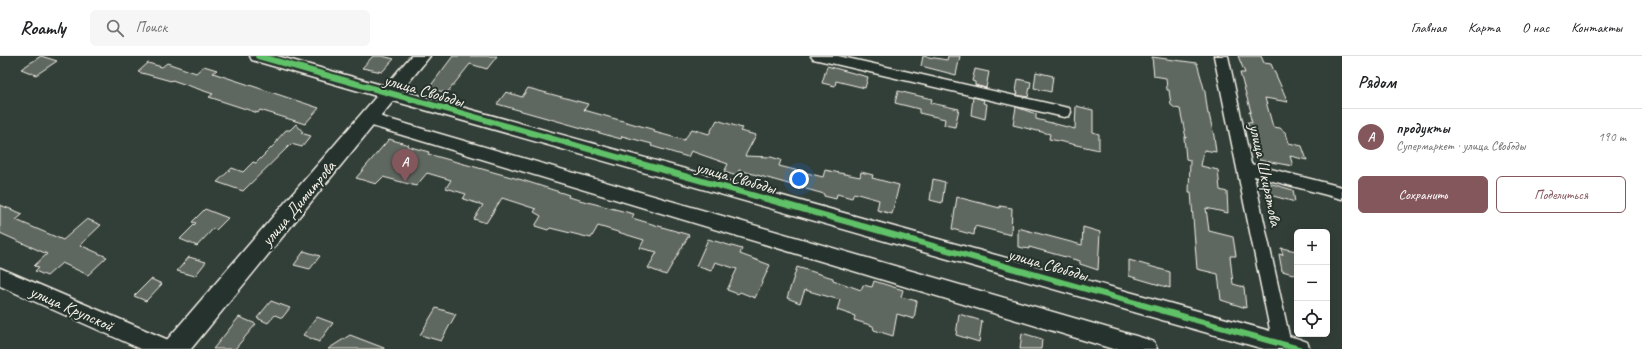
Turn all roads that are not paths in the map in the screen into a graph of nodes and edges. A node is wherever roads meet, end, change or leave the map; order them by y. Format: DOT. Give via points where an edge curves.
graph roads {
  1 [pos="258,56"];
  2 [pos="421,56"];
  3 [pos="818,56"];
  4 [pos="1221,56"];
  5 [pos="389,94"];
  6 [pos="1064,112"];
  7 [pos="368,118"];
  8 [pos="1245,168"];
  9 [pos="1342,193"];
  10 [pos="0,277"];
  11 [pos="1288,347"];
  12 [pos="165,349"];
  13 [pos="175,349"];
  14 [pos="1146,349"];
  1 -- 5 [label="street, улица Свободы"];
  2 -- 5 [label="main road, улица Димитрова"];
  3 -- 6 [label="street"];
  4 -- 8 [label="street, улица Шкирятова"];
  5 -- 7 [label="main road, улица Димитрова"];
  5 -- 11 [label="street, улица Свободы"];
  7 -- 13 [label="main road, улица Димитрова"];
  7 -- 14 [label="street"];
  8 -- 9 [label="street"];
  8 -- 11 [label="street, улица Шкирятова"];
  10 -- 12 [label="street, улица Крупской"];
}
